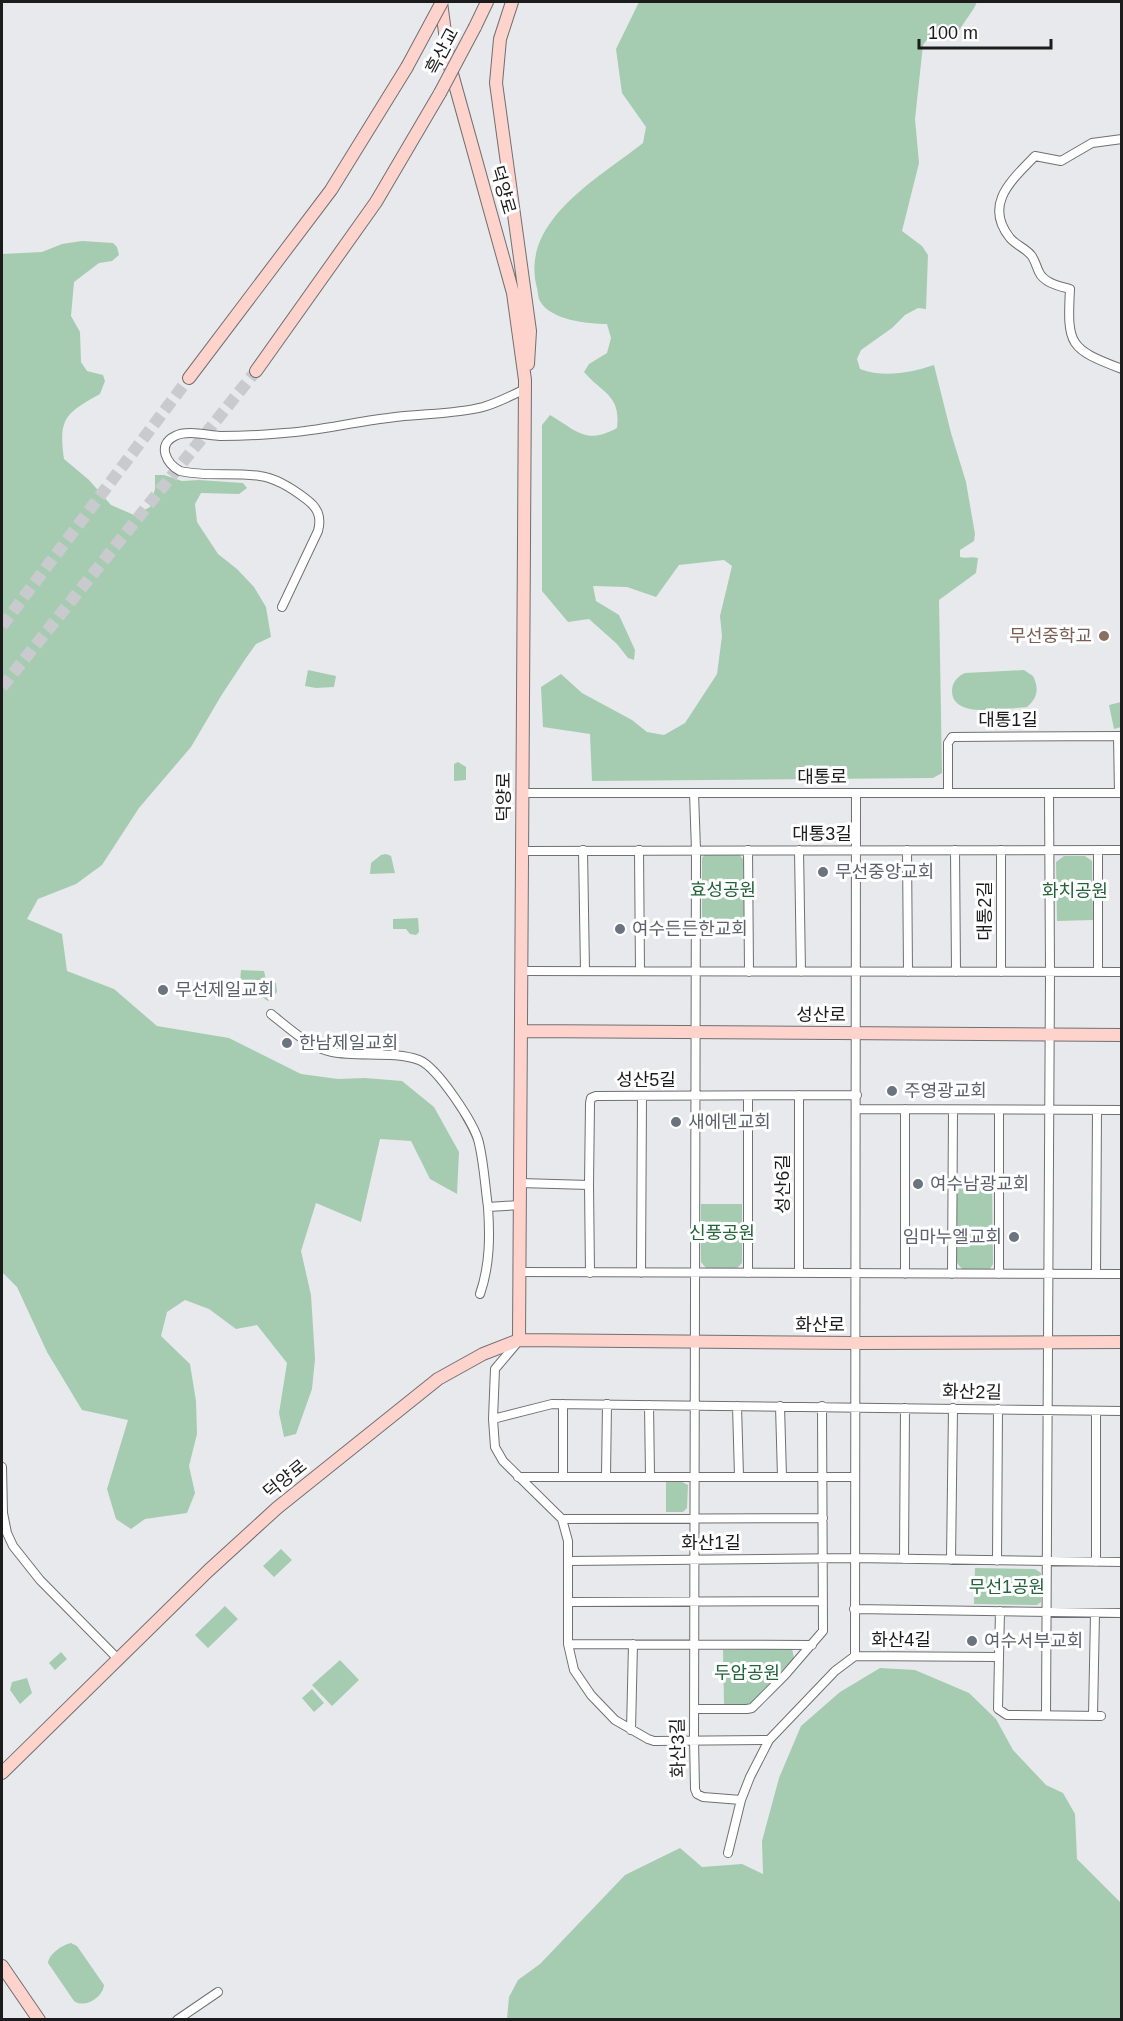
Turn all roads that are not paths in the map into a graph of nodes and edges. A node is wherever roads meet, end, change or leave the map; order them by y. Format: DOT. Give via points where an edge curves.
graph roads {
  1 [pos="442,2"];
  2 [pos="487,2"];
  3 [pos="512,2"];
  4 [pos="1122,139"];
  5 [pos="1122,369"];
  6 [pos="256,371"];
  7 [pos="189,378"];
  8 [pos="525,385"];
  9 [pos="282,607"];
  10 [pos="1120,736"];
  11 [pos="522,793"];
  12 [pos="694,793"];
  13 [pos="856,793"];
  14 [pos="948,793"];
  15 [pos="1120,793"];
  16 [pos="1049,794"];
  17 [pos="583,850"];
  18 [pos="639,850"];
  19 [pos="696,850"];
  20 [pos="748,850"];
  21 [pos="799,850"];
  22 [pos="857,850"];
  23 [pos="907,850"];
  24 [pos="955,850"];
  25 [pos="1001,850"];
  26 [pos="1050,850"];
  27 [pos="1098,850"];
  28 [pos="1122,850"];
  29 [pos="522,851"];
  30 [pos="521,971"];
  31 [pos="585,971"];
  32 [pos="640,972"];
  33 [pos="695,972"];
  34 [pos="749,972"];
  35 [pos="801,972"];
  36 [pos="855,972"];
  37 [pos="908,972"];
  38 [pos="956,972"];
  39 [pos="1001,972"];
  40 [pos="1050,972"];
  41 [pos="1098,972"];
  42 [pos="1122,972"];
  43 [pos="271,1014"];
  44 [pos="521,1031"];
  45 [pos="695,1032"];
  46 [pos="856,1033"];
  47 [pos="1049,1034"];
  48 [pos="1122,1035"];
  49 [pos="799,1095"];
  50 [pos="857,1095"];
  51 [pos="642,1096"];
  52 [pos="695,1096"];
  53 [pos="748,1096"];
  54 [pos="857,1109"];
  55 [pos="905,1109"];
  56 [pos="953,1110"];
  57 [pos="999,1110"];
  58 [pos="1049,1110"];
  59 [pos="1097,1110"];
  60 [pos="1122,1110"];
  61 [pos="520,1183"];
  62 [pos="589,1185"];
  63 [pos="520,1204"];
  64 [pos="488,1207"];
  65 [pos="519,1272"];
  66 [pos="590,1273"];
  67 [pos="641,1273"];
  68 [pos="694,1273"];
  69 [pos="748,1273"];
  70 [pos="799,1273"];
  71 [pos="855,1273"];
  72 [pos="905,1274"];
  73 [pos="952,1274"];
  74 [pos="999,1274"];
  75 [pos="1047,1274"];
  76 [pos="1096,1274"];
  77 [pos="1122,1274"];
  78 [pos="480,1294"];
  79 [pos="519,1340"];
  80 [pos="694,1341"];
  81 [pos="1047,1342"];
  82 [pos="1122,1342"];
  83 [pos="855,1343"];
  84 [pos="563,1404"];
  85 [pos="607,1404"];
  86 [pos="649,1405"];
  87 [pos="694,1405"];
  88 [pos="737,1406"];
  89 [pos="780,1406"];
  90 [pos="822,1407"];
  91 [pos="855,1407"];
  92 [pos="905,1408"];
  93 [pos="953,1408"];
  94 [pos="998,1409"];
  95 [pos="1047,1410"];
  96 [pos="1096,1411"];
  97 [pos="1122,1411"];
  98 [pos="493,1419"];
  99 [pos="2,1467"];
  100 [pos="518,1476"];
  101 [pos="563,1476"];
  102 [pos="606,1476"];
  103 [pos="650,1476"];
  104 [pos="694,1476"];
  105 [pos="739,1476"];
  106 [pos="782,1477"];
  107 [pos="824,1477"];
  108 [pos="855,1477"];
  109 [pos="694,1518"];
  110 [pos="824,1518"];
  111 [pos="562,1519"];
  112 [pos="854,1558"];
  113 [pos="824,1559"];
  114 [pos="904,1559"];
  115 [pos="695,1560"];
  116 [pos="951,1560"];
  117 [pos="568,1561"];
  118 [pos="997,1561"];
  119 [pos="1046,1562"];
  120 [pos="1096,1562"];
  121 [pos="1122,1562"];
  122 [pos="824,1601"];
  123 [pos="569,1602"];
  124 [pos="694,1602"];
  125 [pos="854,1609"];
  126 [pos="999,1611"];
  127 [pos="1046,1612"];
  128 [pos="1095,1613"];
  129 [pos="1122,1613"];
  130 [pos="568,1644"];
  131 [pos="633,1644"];
  132 [pos="694,1644"];
  133 [pos="812,1645"];
  134 [pos="855,1656"];
  135 [pos="999,1657"];
  136 [pos="119,1660"];
  137 [pos="694,1708"];
  138 [pos="1046,1715"];
  139 [pos="632,1730"];
  140 [pos="694,1739"];
  141 [pos="769,1740"];
  142 [pos="2,1773"];
  143 [pos="741,1800"];
  144 [pos="728,1853"];
  145 [pos="2,1966"];
  146 [pos="218,1992"];
  147 [pos="39,2019"];
  148 [pos="177,2019"];
  1 -- 7 [label="street, 흑산교, bridge" via="407,67 330,190"];
  1 -- 8 [label="street, 덕양로" via="449,63 513,293"];
  2 -- 6 [label="street, 흑산교, bridge" via="440,93 376,202"];
  3 -- 8 [label="street" via="500,39 496,83 530,331"];
  4 -- 5 [label="street" via="1092,143 1061,161 1035,156 1005,191 999,212 1004,230 1032,256 1040,274 1050,283 1070,289 1068,323 1076,344 1092,358"];
  8 -- 9 [label="street" via="484,407 467,410 287,433 186,434 169,440 165,455 180,471 268,478 298,493 317,510 318,531"];
  8 -- 11 [label="street, 덕양로"];
  10 -- 14 [label="street, 대통1길" via="952,737 948,743"];
  10 -- 15 [label="street"];
  11 -- 12 [label="street, 대통로"];
  11 -- 29 [label="street, 덕양로"];
  12 -- 13 [label="street, 대통로"];
  12 -- 19 [label="street"];
  13 -- 14 [label="street, 대통로"];
  13 -- 22 [label="street"];
  14 -- 16 [label="street, 대통로"];
  15 -- 16 [label="street, 대통로"];
  16 -- 26 [label="street"];
  17 -- 18 [label="street, 대통3길"];
  17 -- 29 [label="street, 대통3길"];
  17 -- 31 [label="street"];
  18 -- 19 [label="street, 대통3길"];
  18 -- 32 [label="street"];
  19 -- 20 [label="street, 대통3길"];
  19 -- 33 [label="street"];
  20 -- 21 [label="street, 대통3길"];
  20 -- 34 [label="street"];
  21 -- 22 [label="street, 대통3길"];
  21 -- 35 [label="street"];
  22 -- 23 [label="street, 대통3길"];
  22 -- 36 [label="street"];
  23 -- 24 [label="street, 대통3길"];
  23 -- 37 [label="street"];
  24 -- 25 [label="street, 대통3길"];
  24 -- 38 [label="street, 대통2길"];
  25 -- 26 [label="street, 대통3길"];
  25 -- 39 [label="street, 대통2길"];
  26 -- 27 [label="street, 대통3길"];
  26 -- 40 [label="street"];
  27 -- 28 [label="street, 대통3길"];
  27 -- 41 [label="street"];
  29 -- 30 [label="street, 덕양로"];
  30 -- 31 [label="street"];
  30 -- 44 [label="street, 덕양로"];
  31 -- 32 [label="street"];
  32 -- 33 [label="street"];
  33 -- 34 [label="street"];
  33 -- 45 [label="street"];
  34 -- 35 [label="street"];
  35 -- 36 [label="street"];
  36 -- 37 [label="street"];
  36 -- 46 [label="street"];
  37 -- 38 [label="street"];
  38 -- 39 [label="street"];
  39 -- 40 [label="street"];
  40 -- 41 [label="street"];
  40 -- 47 [label="street"];
  41 -- 42 [label="street"];
  43 -- 64 [label="street" via="316,1047 331,1052 420,1060 432,1069 476,1132"];
  44 -- 45 [label="street, 성산로"];
  44 -- 61 [label="street, 덕양로"];
  45 -- 46 [label="street, 성산로"];
  45 -- 52 [label="street"];
  46 -- 47 [label="street, 성산로"];
  46 -- 50 [label="street"];
  47 -- 48 [label="street, 성산로"];
  47 -- 58 [label="street"];
  49 -- 50 [label="street, 성산5길"];
  49 -- 53 [label="street, 성산5길"];
  49 -- 70 [label="street, 성산6길"];
  50 -- 54 [label="street"];
  51 -- 52 [label="street, 성산5길"];
  51 -- 62 [label="street, 성산5길" via="591,1098"];
  51 -- 67 [label="street"];
  52 -- 53 [label="street, 성산5길"];
  52 -- 68 [label="street"];
  53 -- 69 [label="street, 성산6길"];
  54 -- 55 [label="street"];
  54 -- 71 [label="street"];
  55 -- 56 [label="street"];
  55 -- 72 [label="street"];
  56 -- 57 [label="street"];
  56 -- 73 [label="street"];
  57 -- 58 [label="street"];
  57 -- 74 [label="street"];
  58 -- 59 [label="street"];
  58 -- 75 [label="street"];
  59 -- 60 [label="street"];
  59 -- 76 [label="street"];
  61 -- 62 [label="street"];
  61 -- 63 [label="street, 덕양로"];
  62 -- 66 [label="street"];
  63 -- 64 [label="street"];
  63 -- 65 [label="street, 덕양로"];
  64 -- 78 [label="street" via="489,1254"];
  65 -- 66 [label="street"];
  65 -- 79 [label="street, 덕양로"];
  66 -- 67 [label="street"];
  67 -- 68 [label="street"];
  68 -- 69 [label="street"];
  68 -- 80 [label="street, 화산3길"];
  69 -- 70 [label="street"];
  70 -- 71 [label="street"];
  71 -- 72 [label="street"];
  71 -- 83 [label="street"];
  72 -- 73 [label="street"];
  73 -- 74 [label="street"];
  74 -- 75 [label="street"];
  75 -- 76 [label="street"];
  75 -- 81 [label="street"];
  76 -- 77 [label="street"];
  79 -- 80 [label="street, 화산로"];
  79 -- 98 [label="street" via="495,1369"];
  79 -- 136 [label="street, 덕양로" via="483,1353 438,1379 277,1508"];
  80 -- 83 [label="street, 화산로"];
  80 -- 87 [label="street, 화산3길"];
  81 -- 82 [label="street, 화산로"];
  81 -- 83 [label="street, 화산로"];
  81 -- 95 [label="street"];
  83 -- 91 [label="street"];
  84 -- 85 [label="street, 화산2길"];
  84 -- 98 [label="street, 화산2길" via="547,1404"];
  84 -- 101 [label="street"];
  85 -- 86 [label="street, 화산2길"];
  85 -- 102 [label="street"];
  86 -- 87 [label="street, 화산2길"];
  86 -- 103 [label="street"];
  87 -- 88 [label="street, 화산2길"];
  87 -- 104 [label="street, 화산3길"];
  88 -- 89 [label="street, 화산2길"];
  88 -- 105 [label="street"];
  89 -- 90 [label="street, 화산2길"];
  89 -- 106 [label="street"];
  90 -- 91 [label="street, 화산2길"];
  90 -- 107 [label="street"];
  91 -- 92 [label="street, 화산2길"];
  91 -- 108 [label="street"];
  92 -- 93 [label="street, 화산2길"];
  92 -- 114 [label="street"];
  93 -- 94 [label="street, 화산2길"];
  93 -- 116 [label="street"];
  94 -- 95 [label="street, 화산2길"];
  94 -- 118 [label="street"];
  95 -- 96 [label="street, 화산2길"];
  95 -- 119 [label="street"];
  96 -- 97 [label="street, 화산2길"];
  96 -- 120 [label="street"];
  98 -- 100 [label="street" via="495,1448"];
  99 -- 136 [label="street" via="3,1514 13,1546 40,1580"];
  100 -- 101 [label="street"];
  100 -- 111 [label="street"];
  101 -- 102 [label="street"];
  102 -- 103 [label="street"];
  103 -- 104 [label="street"];
  104 -- 105 [label="street"];
  104 -- 109 [label="street, 화산3길"];
  105 -- 106 [label="street"];
  106 -- 107 [label="street"];
  107 -- 108 [label="street"];
  107 -- 110 [label="street"];
  108 -- 112 [label="street"];
  109 -- 110 [label="street"];
  109 -- 111 [label="street"];
  109 -- 115 [label="street, 화산3길"];
  110 -- 113 [label="street"];
  111 -- 117 [label="street"];
  112 -- 113 [label="street, 화산1길"];
  112 -- 114 [label="street, 화산1길"];
  112 -- 125 [label="street"];
  113 -- 115 [label="street, 화산1길"];
  113 -- 122 [label="street, 화산3길"];
  114 -- 116 [label="street, 화산1길"];
  115 -- 117 [label="street, 화산1길"];
  115 -- 124 [label="street, 화산3길"];
  116 -- 118 [label="street, 화산1길"];
  117 -- 123 [label="street"];
  118 -- 119 [label="street, 화산1길"];
  119 -- 120 [label="street, 화산1길"];
  119 -- 127 [label="street"];
  120 -- 121 [label="street, 화산1길"];
  122 -- 124 [label="street"];
  122 -- 133 [label="street, 화산3길" via="823,1631"];
  123 -- 124 [label="street"];
  123 -- 130 [label="street"];
  124 -- 132 [label="street, 화산3길"];
  125 -- 126 [label="street, 화산4길"];
  125 -- 134 [label="street"];
  126 -- 127 [label="street, 화산4길"];
  126 -- 135 [label="street"];
  127 -- 128 [label="street, 화산4길"];
  127 -- 138 [label="street"];
  128 -- 129 [label="street, 화산4길"];
  128 -- 138 [label="street" via="1097,1716"];
  130 -- 131 [label="street"];
  130 -- 139 [label="street" via="574,1670 585,1687 615,1720"];
  131 -- 132 [label="street"];
  131 -- 139 [label="street"];
  132 -- 133 [label="street"];
  132 -- 137 [label="street, 화산3길"];
  133 -- 137 [label="street, 화산3길" via="752,1708"];
  134 -- 135 [label="street, 화산4길"];
  134 -- 141 [label="street, 화산4길" via="835,1671"];
  135 -- 138 [label="street" via="998,1709 1007,1715"];
  136 -- 142 [label="street, 덕양로"];
  137 -- 140 [label="street, 화산3길"];
  139 -- 140 [label="street" via="654,1741"];
  140 -- 141 [label="street"];
  140 -- 143 [label="street, 화산3길" via="698,1794"];
  141 -- 143 [label="street, 화산4길"];
  143 -- 144 [label="street"];
  145 -- 147 [label="street"];
  146 -- 148 [label="street"];
}
